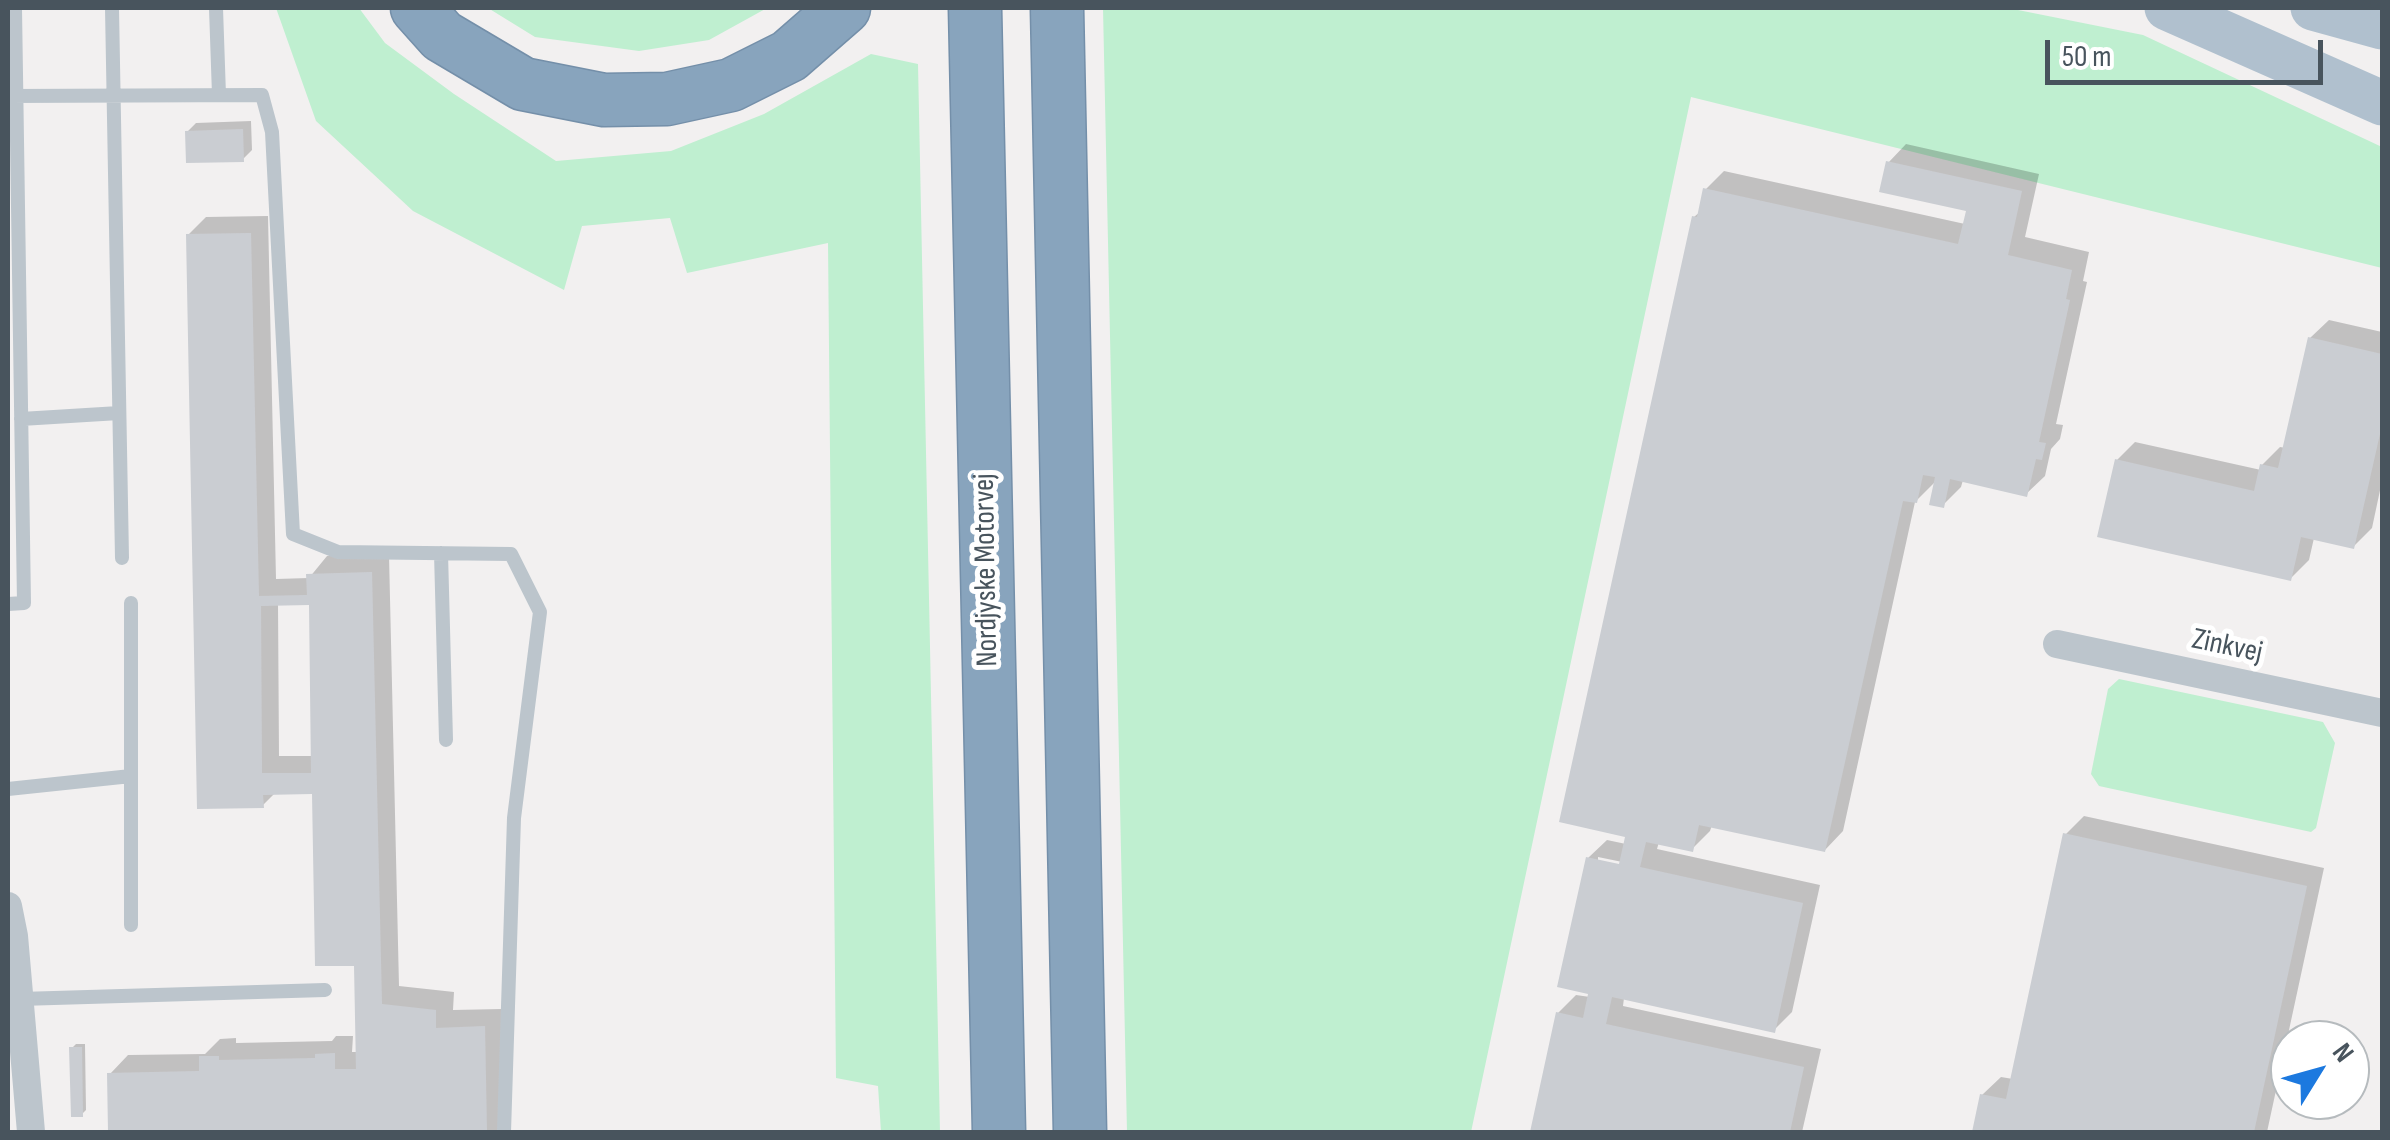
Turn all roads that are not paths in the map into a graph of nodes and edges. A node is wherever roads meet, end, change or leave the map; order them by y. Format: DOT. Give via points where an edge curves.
graph roads {
  1 [pos="15,8"];
  2 [pos="112,8"];
  3 [pos="216,8"];
  4 [pos="417,8"];
  5 [pos="844,8"];
  6 [pos="975,8"];
  7 [pos="1057,8"];
  8 [pos="2167,8"];
  9 [pos="2313,8"];
  10 [pos="2382,28"];
  11 [pos="113,95"];
  12 [pos="219,95"];
  13 [pos="12,96"];
  14 [pos="2382,103"];
  15 [pos="119,413"];
  16 [pos="22,420"];
  17 [pos="441,553"];
  18 [pos="122,558"];
  19 [pos="131,602"];
  20 [pos="8,604"];
  21 [pos="2057,644"];
  22 [pos="2382,713"];
  23 [pos="446,740"];
  24 [pos="131,776"];
  25 [pos="8,788"];
  26 [pos="8,906"];
  27 [pos="131,925"];
  28 [pos="11,937"];
  29 [pos="326,990"];
  30 [pos="20,1000"];
  31 [pos="31,1132"];
  32 [pos="504,1132"];
  33 [pos="999,1132"];
  34 [pos="1080,1132"];
  1 -- 13 [label="lane"];
  2 -- 11 [label="lane"];
  3 -- 12 [label="lane"];
  4 -- 5 [label="highway" via="442,36 523,84 604,100 667,99 730,85 788,56"];
  6 -- 33 [label="highway, Nordjyske Motorvej"];
  7 -- 34 [label="highway"];
  8 -- 14 [label="main road"];
  9 -- 10 [label="main road"];
  11 -- 12 [label="lane"];
  11 -- 13 [label="lane"];
  11 -- 15 [label="lane"];
  12 -- 17 [label="lane" via="262,95 272,132 293,534 338,552"];
  13 -- 16 [label="lane"];
  15 -- 16 [label="lane"];
  15 -- 18 [label="lane"];
  16 -- 20 [label="lane" via="24,603"];
  17 -- 23 [label="lane"];
  17 -- 32 [label="lane" via="511,554 540,612 514,818"];
  19 -- 24 [label="lane"];
  21 -- 22 [label="street, Zinkvej"];
  24 -- 25 [label="lane"];
  24 -- 27 [label="lane"];
  26 -- 28 [label="street"];
  28 -- 30 [label="street"];
  29 -- 30 [label="lane"];
  30 -- 31 [label="street"];
}
